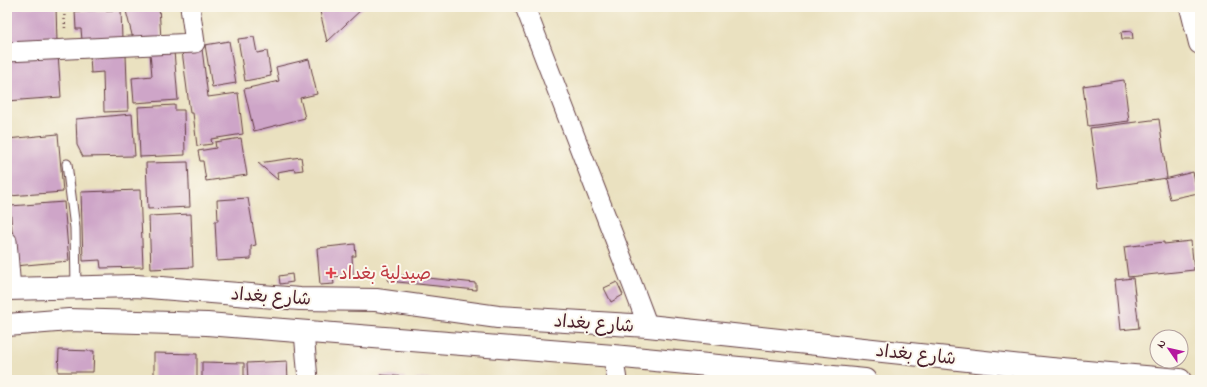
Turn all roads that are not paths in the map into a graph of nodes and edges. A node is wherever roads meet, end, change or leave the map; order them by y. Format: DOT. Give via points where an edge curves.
graph roads {
  1 [pos="190,7"];
  2 [pos="525,7"];
  3 [pos="1191,7"];
  4 [pos="1200,43"];
  5 [pos="7,52"];
  6 [pos="67,164"];
  7 [pos="7,241"];
  8 [pos="76,288"];
  9 [pos="9,289"];
  10 [pos="7,325"];
  11 [pos="648,326"];
  12 [pos="304,332"];
  13 [pos="613,356"];
  14 [pos="308,380"];
  15 [pos="617,380"];
  16 [pos="865,380"];
  17 [pos="1180,380"];
  1 -- 5 [label="street" via="195,43"];
  2 -- 11 [label="street"];
  3 -- 4 [label="main road"];
  6 -- 8 [label="lane" via="75,228"];
  7 -- 9 [label="street"];
  8 -- 9 [label="main road, شارع بغداد"];
  8 -- 11 [label="main road, شارع بغداد" via="136,286 300,298 376,300 498,317"];
  10 -- 12 [label="main road, شارع بغداد" via="69,320 207,324"];
  11 -- 17 [label="main road, شارع بغداد" via="1051,369"];
  12 -- 13 [label="main road, شارع بغداد"];
  12 -- 14 [label="street"];
  13 -- 15 [label="street"];
  13 -- 16 [label="main road, شارع بغداد"];
}
